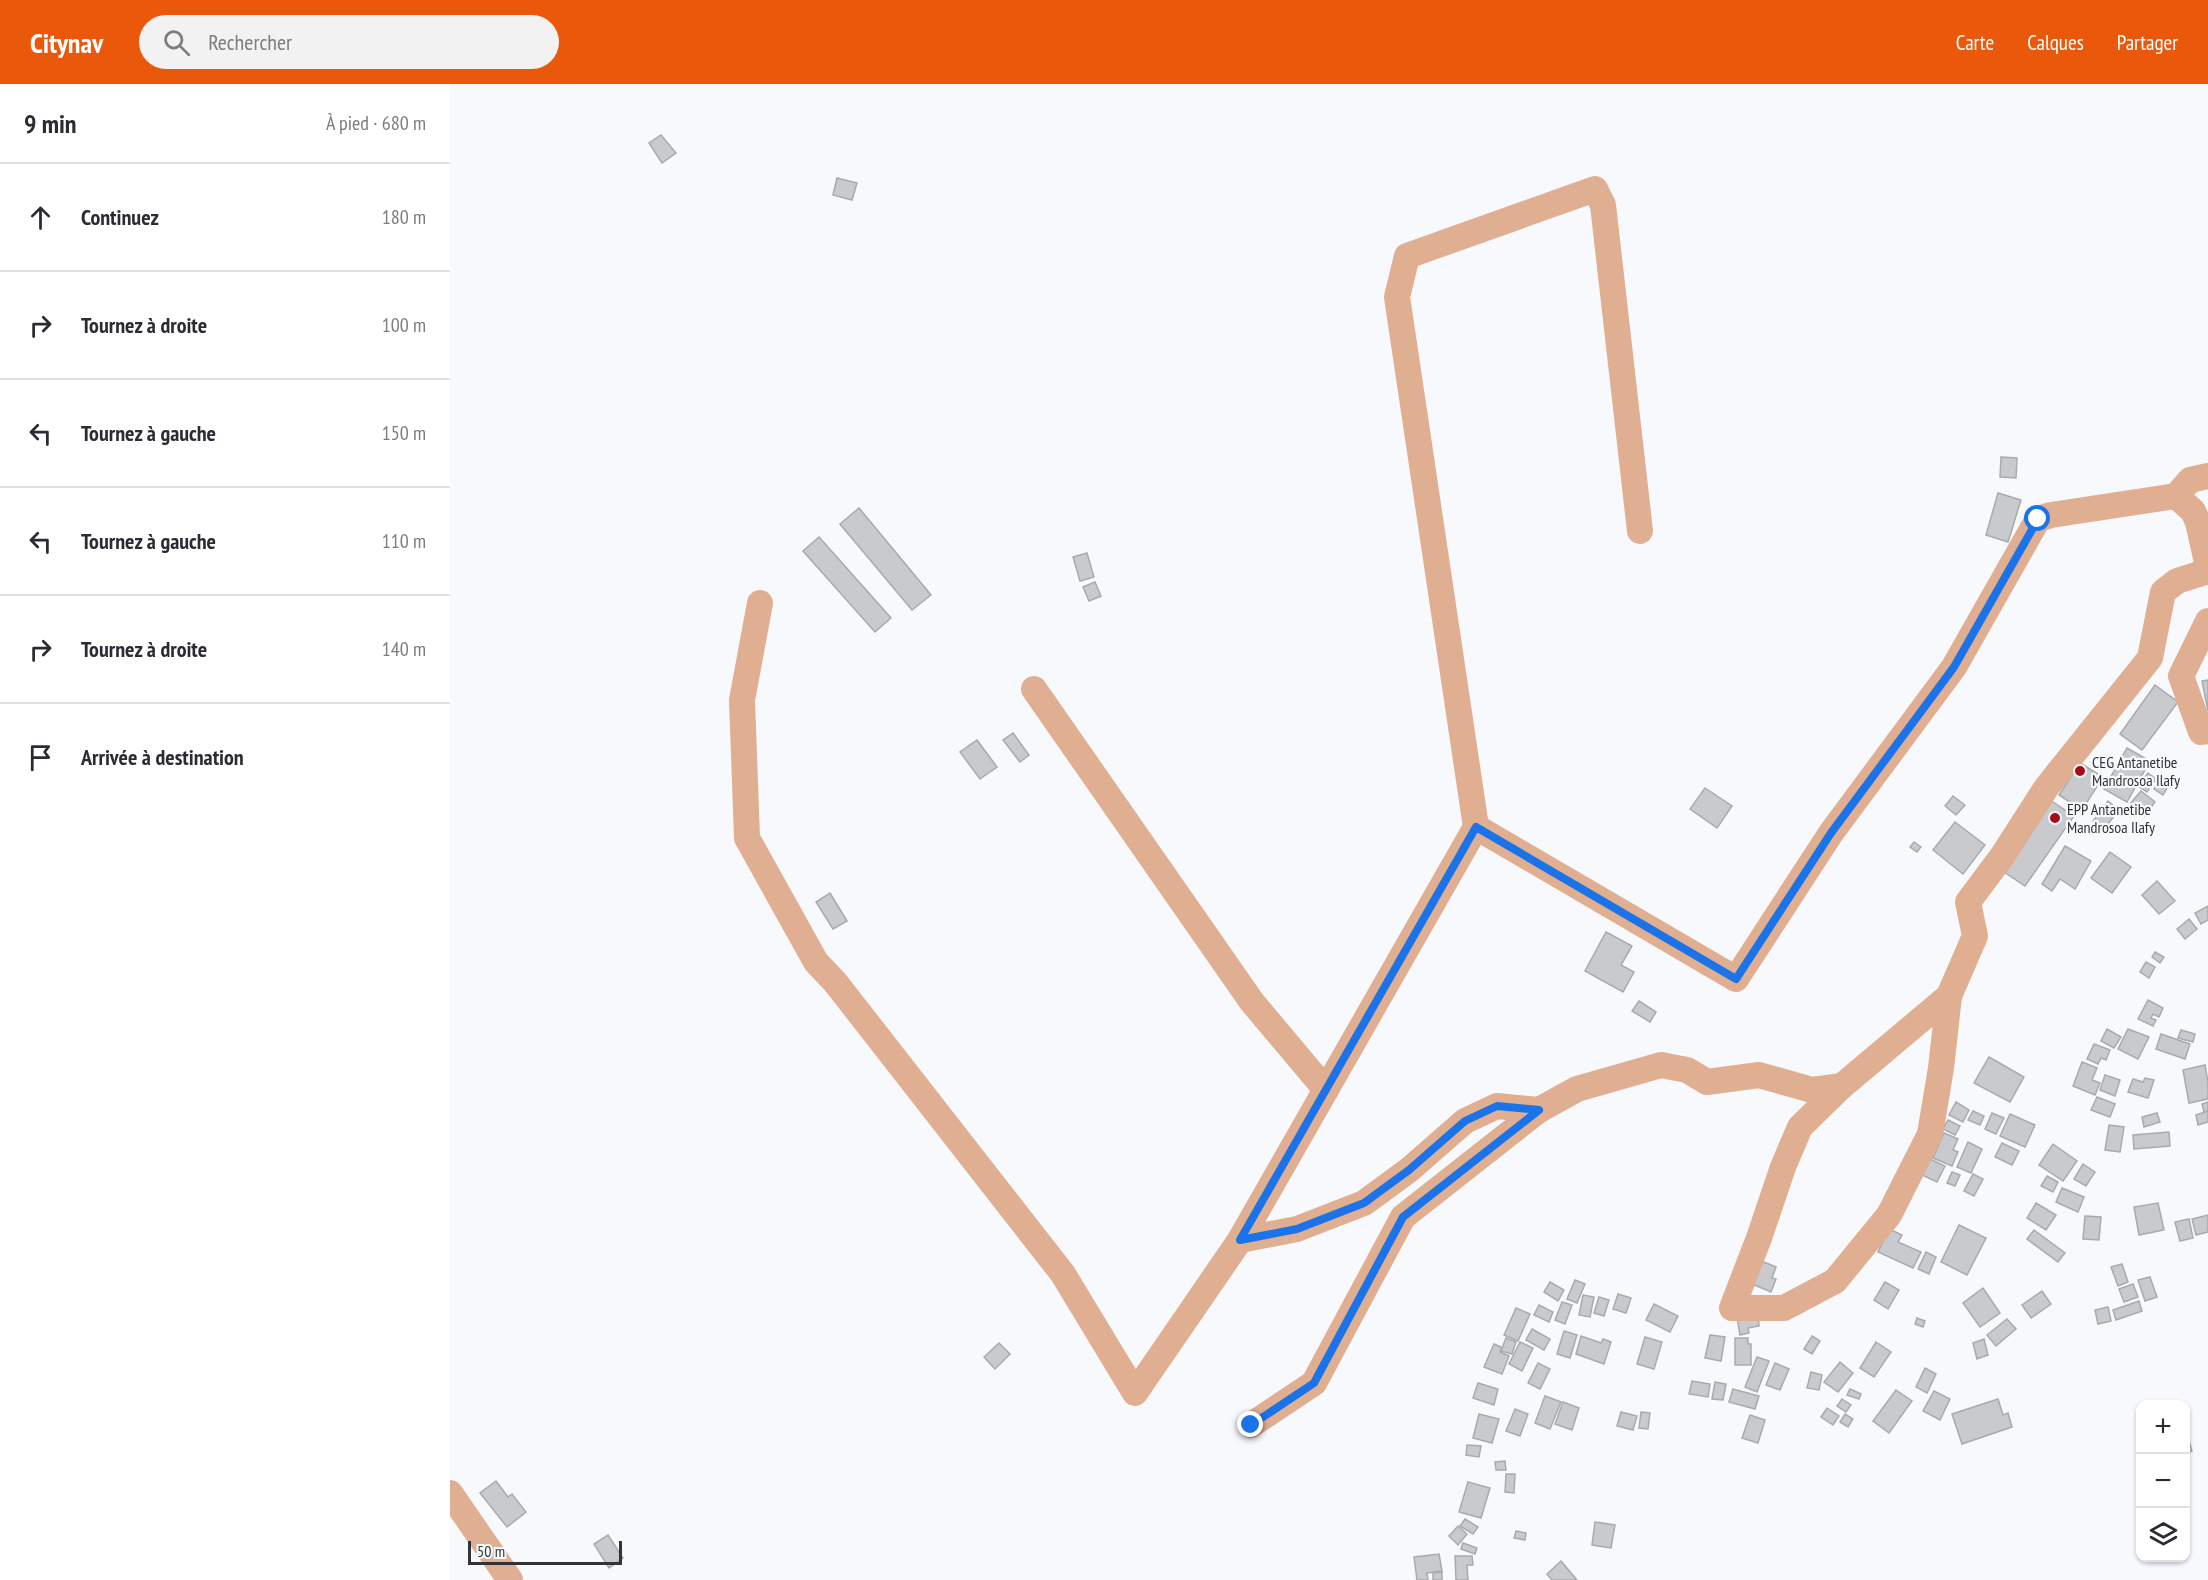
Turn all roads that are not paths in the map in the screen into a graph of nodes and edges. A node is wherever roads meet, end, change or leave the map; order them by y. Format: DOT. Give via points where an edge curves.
graph roads {
  1 [pos="2208,476"];
  2 [pos="2176,496"];
  3 [pos="1640,531"];
  4 [pos="2208,569"];
  5 [pos="760,603"];
  6 [pos="2208,621"];
  7 [pos="1034,690"];
  8 [pos="2208,731"];
  9 [pos="1476,827"];
  10 [pos="1949,996"];
  11 [pos="1842,1086"];
  12 [pos="1326,1090"];
  13 [pos="1539,1110"];
  14 [pos="1240,1240"];
  15 [pos="1251,1425"];
  16 [pos="450,1493"];
  17 [pos="510,1580"];
  1 -- 2 [label="street" via="2190,480"];
  2 -- 4 [label="street" via="2193,511 2198,522"];
  2 -- 9 [label="street" via="2038,519 1954,667 1831,833 1736,979"];
  3 -- 9 [label="street" via="1603,205 1595,189 1407,256 1397,297"];
  4 -- 10 [label="street" via="2177,581 2163,592 2150,658 2046,788 1968,902 1975,936"];
  5 -- 14 [label="street" via="742,700 747,838 816,962 1063,1274 1135,1392"];
  6 -- 8 [label="street" via="2181,676 2201,732"];
  7 -- 12 [label="street" via="1252,1002"];
  9 -- 12 [label="street"];
  10 -- 11 [label="street"];
  10 -- 11 [label="street" via="1930,1134 1889,1215 1835,1281 1784,1308 1732,1308 1800,1126"];
  11 -- 13 [label="street" via="1812,1090 1759,1075 1707,1082 1687,1071 1661,1065 1577,1089"];
  12 -- 14 [label="street"];
  13 -- 14 [label="street" via="1497,1106 1465,1121 1364,1203 1297,1229"];
  13 -- 15 [label="street" via="1403,1217 1314,1383"];
  16 -- 17 [label="street"];
}
